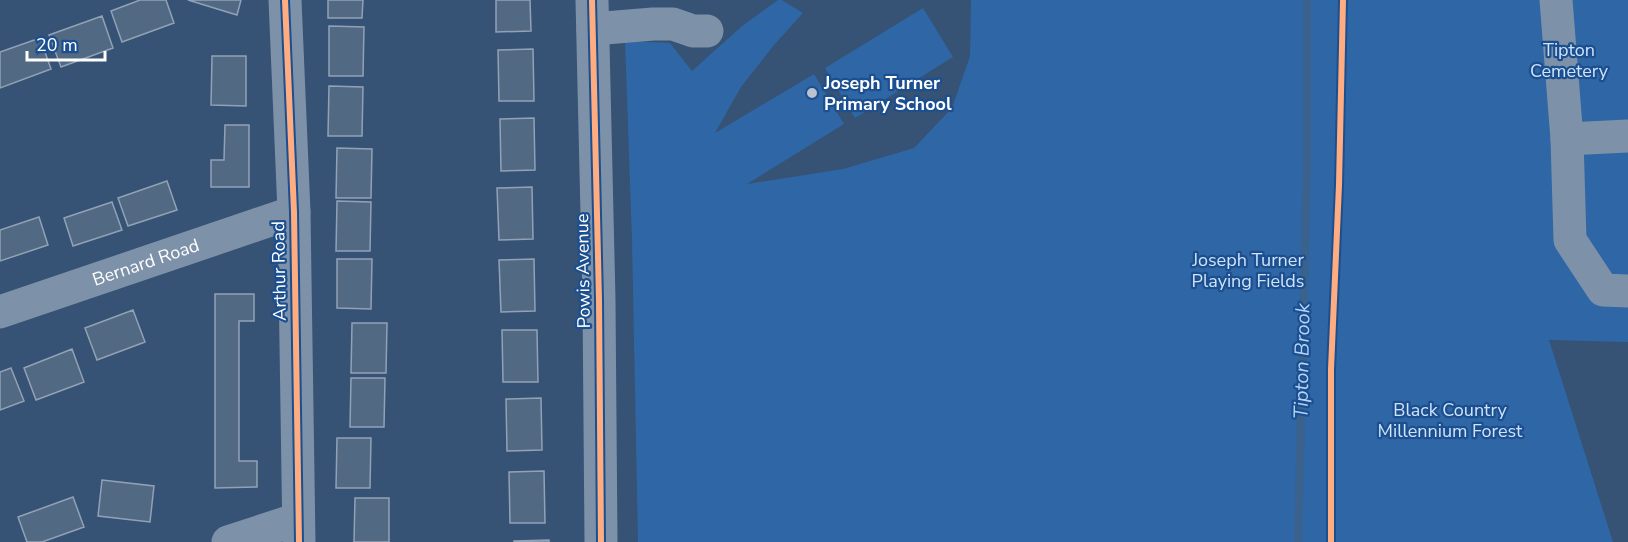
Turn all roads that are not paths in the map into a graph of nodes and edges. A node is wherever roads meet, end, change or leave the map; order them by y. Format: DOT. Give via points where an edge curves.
graph roads {
  1 [pos="285,0"];
  2 [pos="1556,0"];
  3 [pos="593,14"];
  4 [pos="707,31"];
  5 [pos="1628,136"];
  6 [pos="1567,139"];
  7 [pos="294,212"];
  8 [pos="1628,291"];
  9 [pos="0,312"];
  10 [pos="299,530"];
  11 [pos="228,542"];
  12 [pos="601,542"];
  1 -- 7 [label="street, Arthur Road"];
  2 -- 6 [label="street"];
  3 -- 4 [label="street"];
  3 -- 12 [label="street, Powis Avenue"];
  5 -- 6 [label="street"];
  6 -- 8 [label="street" via="1570,240 1603,290"];
  7 -- 9 [label="street, Bernard Road"];
  7 -- 10 [label="street, Arthur Road"];
  10 -- 11 [label="street"];
}
